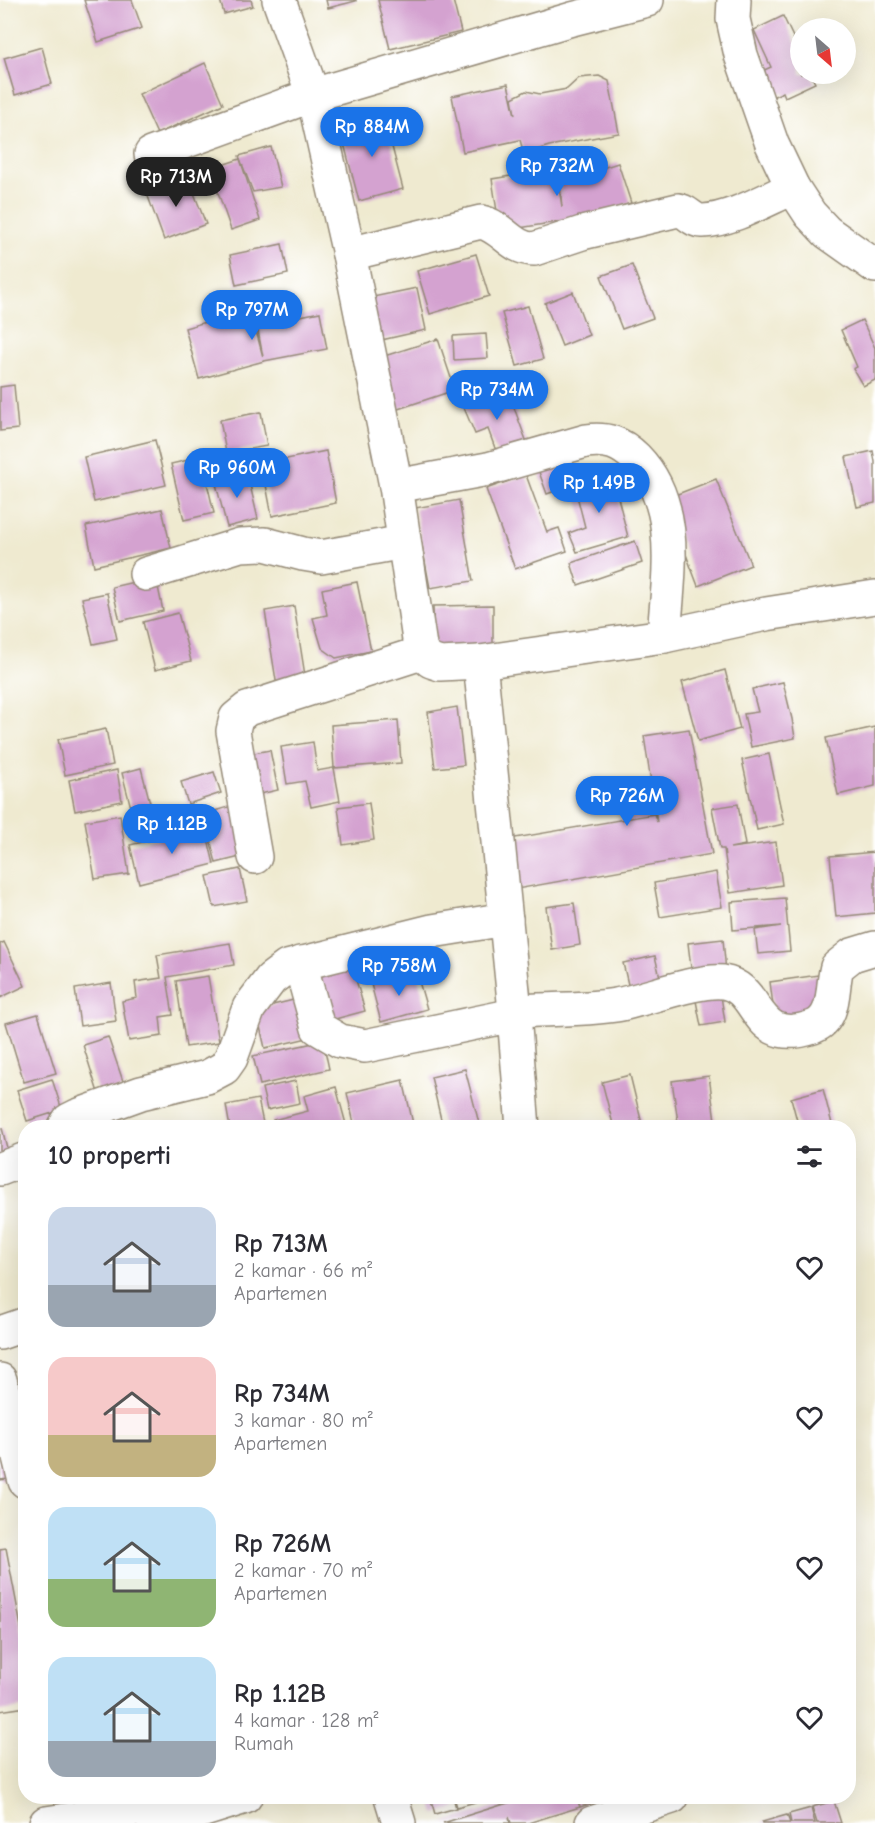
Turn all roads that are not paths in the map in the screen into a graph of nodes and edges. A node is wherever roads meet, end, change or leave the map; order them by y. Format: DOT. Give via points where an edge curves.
graph roads {
  1 [pos="279,0"];
  2 [pos="647,0"];
  3 [pos="734,0"];
  4 [pos="313,95"];
  5 [pos="151,153"];
  6 [pos="793,188"];
  7 [pos="349,254"];
  8 [pos="875,266"];
  9 [pos="396,486"];
  10 [pos="404,542"];
  11 [pos="146,574"];
  12 [pos="875,597"];
  13 [pos="664,636"];
  14 [pos="421,653"];
  15 [pos="480,662"];
  16 [pos="255,857"];
  17 [pos="506,919"];
  18 [pos="875,948"];
  19 [pos="300,963"];
  20 [pos="515,1013"];
  21 [pos="69,1120"];
  22 [pos="522,1120"];
  23 [pos="18,1162"];
  24 [pos="0,1169"];
  25 [pos="18,1327"];
  26 [pos="0,1333"];
  27 [pos="0,1380"];
  28 [pos="18,1453"];
  29 [pos="18,1483"];
  30 [pos="0,1487"];
  31 [pos="207,1804"];
  32 [pos="393,1804"];
  33 [pos="650,1804"];
  34 [pos="148,1815"];
  35 [pos="46,1823"];
  36 [pos="399,1823"];
  37 [pos="592,1823"];
  1 -- 4 [label="street"];
  2 -- 4 [label="street"];
  3 -- 6 [label="street" via="733,19 741,55 772,144"];
  4 -- 5 [label="street"];
  4 -- 7 [label="street"];
  6 -- 7 [label="street" via="719,218 701,221 678,210 582,232 534,249 514,244 482,222"];
  6 -- 8 [label="street" via="827,232"];
  7 -- 9 [label="street"];
  9 -- 10 [label="street"];
  9 -- 13 [label="street" via="488,469 586,441 611,441 628,450 653,479 668,525"];
  10 -- 11 [label="street" via="321,556 265,544 240,545"];
  10 -- 14 [label="street"];
  12 -- 13 [label="street" via="766,614"];
  13 -- 15 [label="street"];
  14 -- 15 [label="street" via="440,664"];
  14 -- 16 [label="street" via="247,709 236,718 232,731"];
  15 -- 17 [label="street"];
  17 -- 19 [label="street" via="432,931"];
  17 -- 20 [label="street"];
  18 -- 20 [label="street" via="852,955 837,967 829,1013 823,1021 789,1032 770,1026 743,993 724,982 615,1005"];
  19 -- 20 [label="street" via="318,1028 355,1045 387,1043"];
  19 -- 21 [label="street" via="271,979 249,1008 224,1068 207,1077 141,1093"];
  20 -- 22 [label="street"];
  23 -- 24 [label="street"];
  25 -- 26 [label="street"];
  27 -- 28 [label="street"];
  29 -- 30 [label="street"];
  31 -- 34 [label="street"];
  32 -- 36 [label="street"];
  33 -- 37 [label="street"];
  34 -- 35 [label="street"];
}
